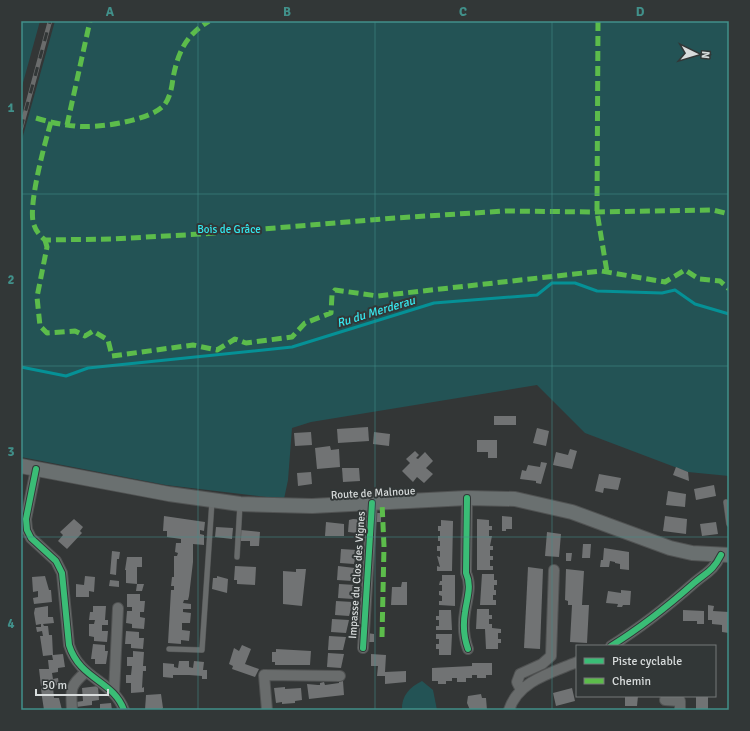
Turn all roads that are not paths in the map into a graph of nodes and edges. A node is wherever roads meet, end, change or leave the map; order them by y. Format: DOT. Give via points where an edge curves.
graph roads {
  1 [pos="21,466"];
  2 [pos="36,469"];
  3 [pos="468,498"];
  4 [pos="212,501"];
  5 [pos="726,502"];
  6 [pos="372,503"];
  7 [pos="240,504"];
  8 [pos="729,524"];
  9 [pos="725,555"];
  10 [pos="237,557"];
  11 [pos="554,570"];
  12 [pos="118,608"];
  13 [pos="611,645"];
  14 [pos="362,648"];
  15 [pos="170,649"];
  16 [pos="468,649"];
  17 [pos="576,662"];
  18 [pos="86,672"];
  19 [pos="340,676"];
  20 [pos="521,690"];
  21 [pos="114,693"];
  22 [pos="665,700"];
  23 [pos="72,710"];
  24 [pos="124,710"];
  25 [pos="267,710"];
  26 [pos="509,710"];
  27 [pos="680,710"];
  1 -- 2 [label="main road, Route de Malnoue"];
  2 -- 4 [label="main road, Route de Malnoue"];
  2 -- 18 [label="street" via="26,519 27,530 31,538 56,561 62,573 69,645 77,664"];
  3 -- 6 [label="main road, Route de Malnoue"];
  3 -- 9 [label="main road, Route de Malnoue" via="515,499 545,504 670,548 692,553"];
  3 -- 16 [label="street" via="466,573 469,587 465,612 465,639"];
  4 -- 7 [label="main road, Route de Malnoue"];
  4 -- 15 [label="lane" via="202,650"];
  5 -- 8 [label="lane"];
  6 -- 7 [label="main road, Route de Malnoue" via="312,506"];
  6 -- 14 [label="street, Impasse du Clos des Vignes"];
  7 -- 10 [label="lane"];
  9 -- 13 [label="street" via="715,568 678,598"];
  11 -- 20 [label="street" via="551,656 542,664 520,674 517,682"];
  12 -- 21 [label="street"];
  17 -- 20 [label="street" via="534,680"];
  18 -- 21 [label="street"];
  18 -- 23 [label="street" via="71,688"];
  19 -- 25 [label="street" via="264,675"];
  20 -- 26 [label="street"];
  21 -- 24 [label="street"];
  22 -- 27 [label="street" via="680,701"];
}
